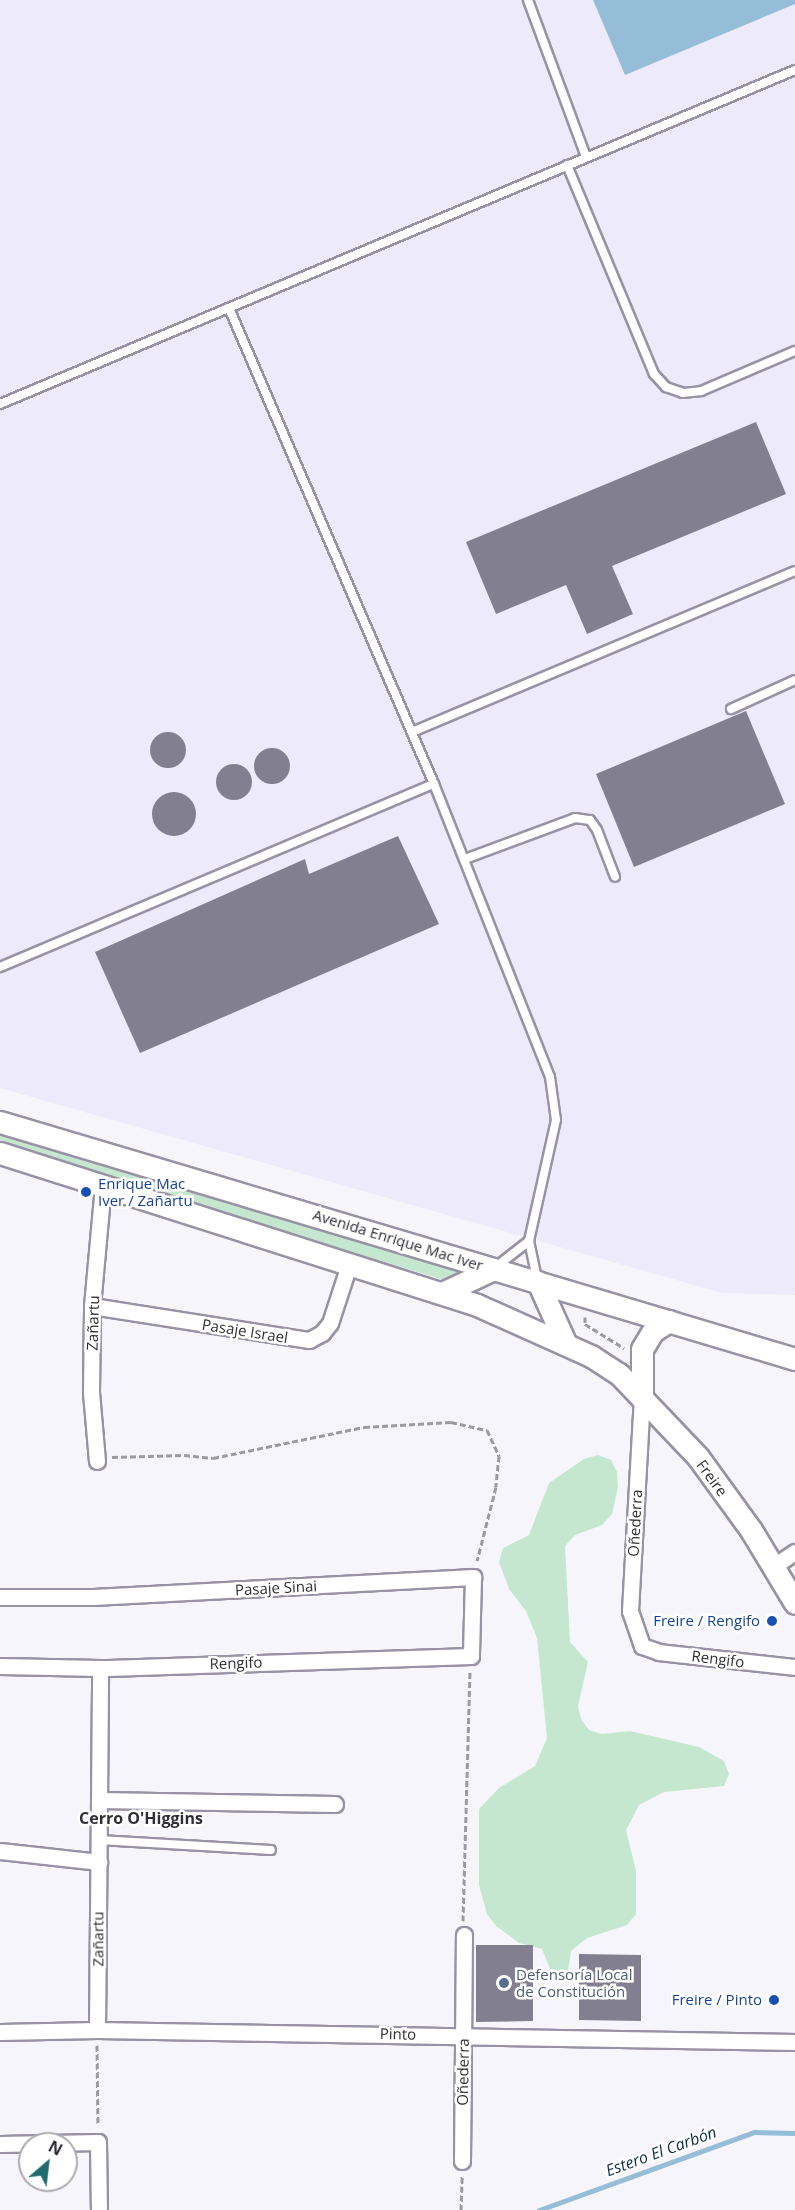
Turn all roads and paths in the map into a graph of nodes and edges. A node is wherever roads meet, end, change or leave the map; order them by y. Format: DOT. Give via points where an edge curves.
graph roads {
  1 [pos="528,0"];
  2 [pos="795,70"];
  3 [pos="585,157"];
  4 [pos="567,165"];
  5 [pos="229,308"];
  6 [pos="795,351"];
  7 [pos="0,404"];
  8 [pos="795,571"];
  9 [pos="795,680"];
  10 [pos="731,709"];
  11 [pos="412,732"];
  12 [pos="434,784"];
  13 [pos="465,859"];
  14 [pos="615,877"];
  15 [pos="0,967"];
  16 [pos="0,1122"];
  17 [pos="0,1153"];
  18 [pos="168,1171"];
  19 [pos="104,1186"];
  20 [pos="159,1205"];
  21 [pos="529,1241"];
  22 [pos="349,1265"];
  23 [pos="494,1269"];
  24 [pos="538,1282"];
  25 [pos="442,1293"];
  26 [pos="92,1306"];
  27 [pos="669,1321"];
  28 [pos="565,1342"];
  29 [pos="795,1359"];
  30 [pos="642,1396"];
  31 [pos="97,1461"];
  32 [pos="795,1552"];
  33 [pos="774,1566"];
  34 [pos="473,1577"];
  35 [pos="0,1597"];
  36 [pos="795,1603"];
  37 [pos="642,1646"];
  38 [pos="471,1656"];
  39 [pos="0,1666"];
  40 [pos="100,1668"];
  41 [pos="795,1668"];
  42 [pos="99,1800"];
  43 [pos="335,1804"];
  44 [pos="99,1840"];
  45 [pos="271,1850"];
  46 [pos="0,1851"];
  47 [pos="99,1862"];
  48 [pos="464,1935"];
  49 [pos="97,2030"];
  50 [pos="0,2032"];
  51 [pos="464,2035"];
  52 [pos="795,2042"];
  53 [pos="98,2142"];
  54 [pos="0,2144"];
  55 [pos="462,2161"];
  56 [pos="99,2210"];
  57 [pos="461,2210"];
  1 -- 3 [label="lane"];
  2 -- 3 [label="lane"];
  3 -- 4 [label="lane"];
  4 -- 5 [label="lane"];
  4 -- 6 [label="lane" via="654,374 666,387 683,393 701,391"];
  5 -- 7 [label="lane"];
  5 -- 11 [label="lane"];
  8 -- 11 [label="lane"];
  9 -- 10 [label="lane"];
  11 -- 12 [label="lane"];
  12 -- 13 [label="lane"];
  12 -- 15 [label="lane"];
  13 -- 14 [label="lane" via="575,818 590,820 597,830"];
  13 -- 21 [label="lane" via="550,1077 556,1120"];
  16 -- 18 [label="main road, Avenida Enrique Mac Iver"];
  17 -- 19 [label="main road"];
  18 -- 20 [label="main road"];
  18 -- 23 [label="main road, Avenida Enrique Mac Iver"];
  19 -- 20 [label="main road"];
  19 -- 26 [label="street, Zañartu"];
  20 -- 22 [label="main road"];
  21 -- 23 [label="lane"];
  21 -- 24 [label="lane"];
  22 -- 25 [label="main road"];
  22 -- 26 [label="street, Pasaje Israel" via="330,1323 322,1334 309,1340"];
  23 -- 24 [label="main road, Avenida Enrique Mac Iver"];
  23 -- 25 [label="main road"];
  24 -- 27 [label="main road, Avenida Enrique Mac Iver"];
  24 -- 28 [label="main road"];
  25 -- 28 [label="main road"];
  26 -- 31 [label="street, Zañartu" via="91,1392"];
  27 -- 29 [label="main road, Avenida Enrique Mac Iver"];
  27 -- 30 [label="main road" via="653,1331 642,1349"];
  28 -- 30 [label="main road" via="619,1374"];
  30 -- 33 [label="main road, Freire" via="698,1458"];
  30 -- 37 [label="street, Oñederra" via="630,1611"];
  31 -- 34 [label="path" via="118,1455 213,1458 364,1427 451,1422 487,1430 499,1456 496,1487"];
  32 -- 33 [label="street"];
  33 -- 36 [label="main road, Freire"];
  34 -- 35 [label="street, Pasaje Sinai" via="93,1597"];
  34 -- 38 [label="street"];
  37 -- 41 [label="street, Rengifo" via="659,1652"];
  38 -- 40 [label="street, Rengifo"];
  38 -- 48 [label="path"];
  39 -- 40 [label="street, Rengifo"];
  40 -- 42 [label="street, Zañartu"];
  42 -- 43 [label="street"];
  42 -- 44 [label="street, Zañartu"];
  44 -- 45 [label="lane"];
  44 -- 47 [label="street, Zañartu"];
  46 -- 47 [label="street"];
  47 -- 49 [label="street, Zañartu"];
  48 -- 51 [label="street, Oñederra"];
  49 -- 50 [label="street, Pinto"];
  49 -- 51 [label="street, Pinto"];
  49 -- 53 [label="path"];
  51 -- 52 [label="street, Pinto"];
  51 -- 55 [label="street, Oñederra"];
  53 -- 54 [label="street"];
  53 -- 56 [label="street"];
  55 -- 57 [label="path"];
}
